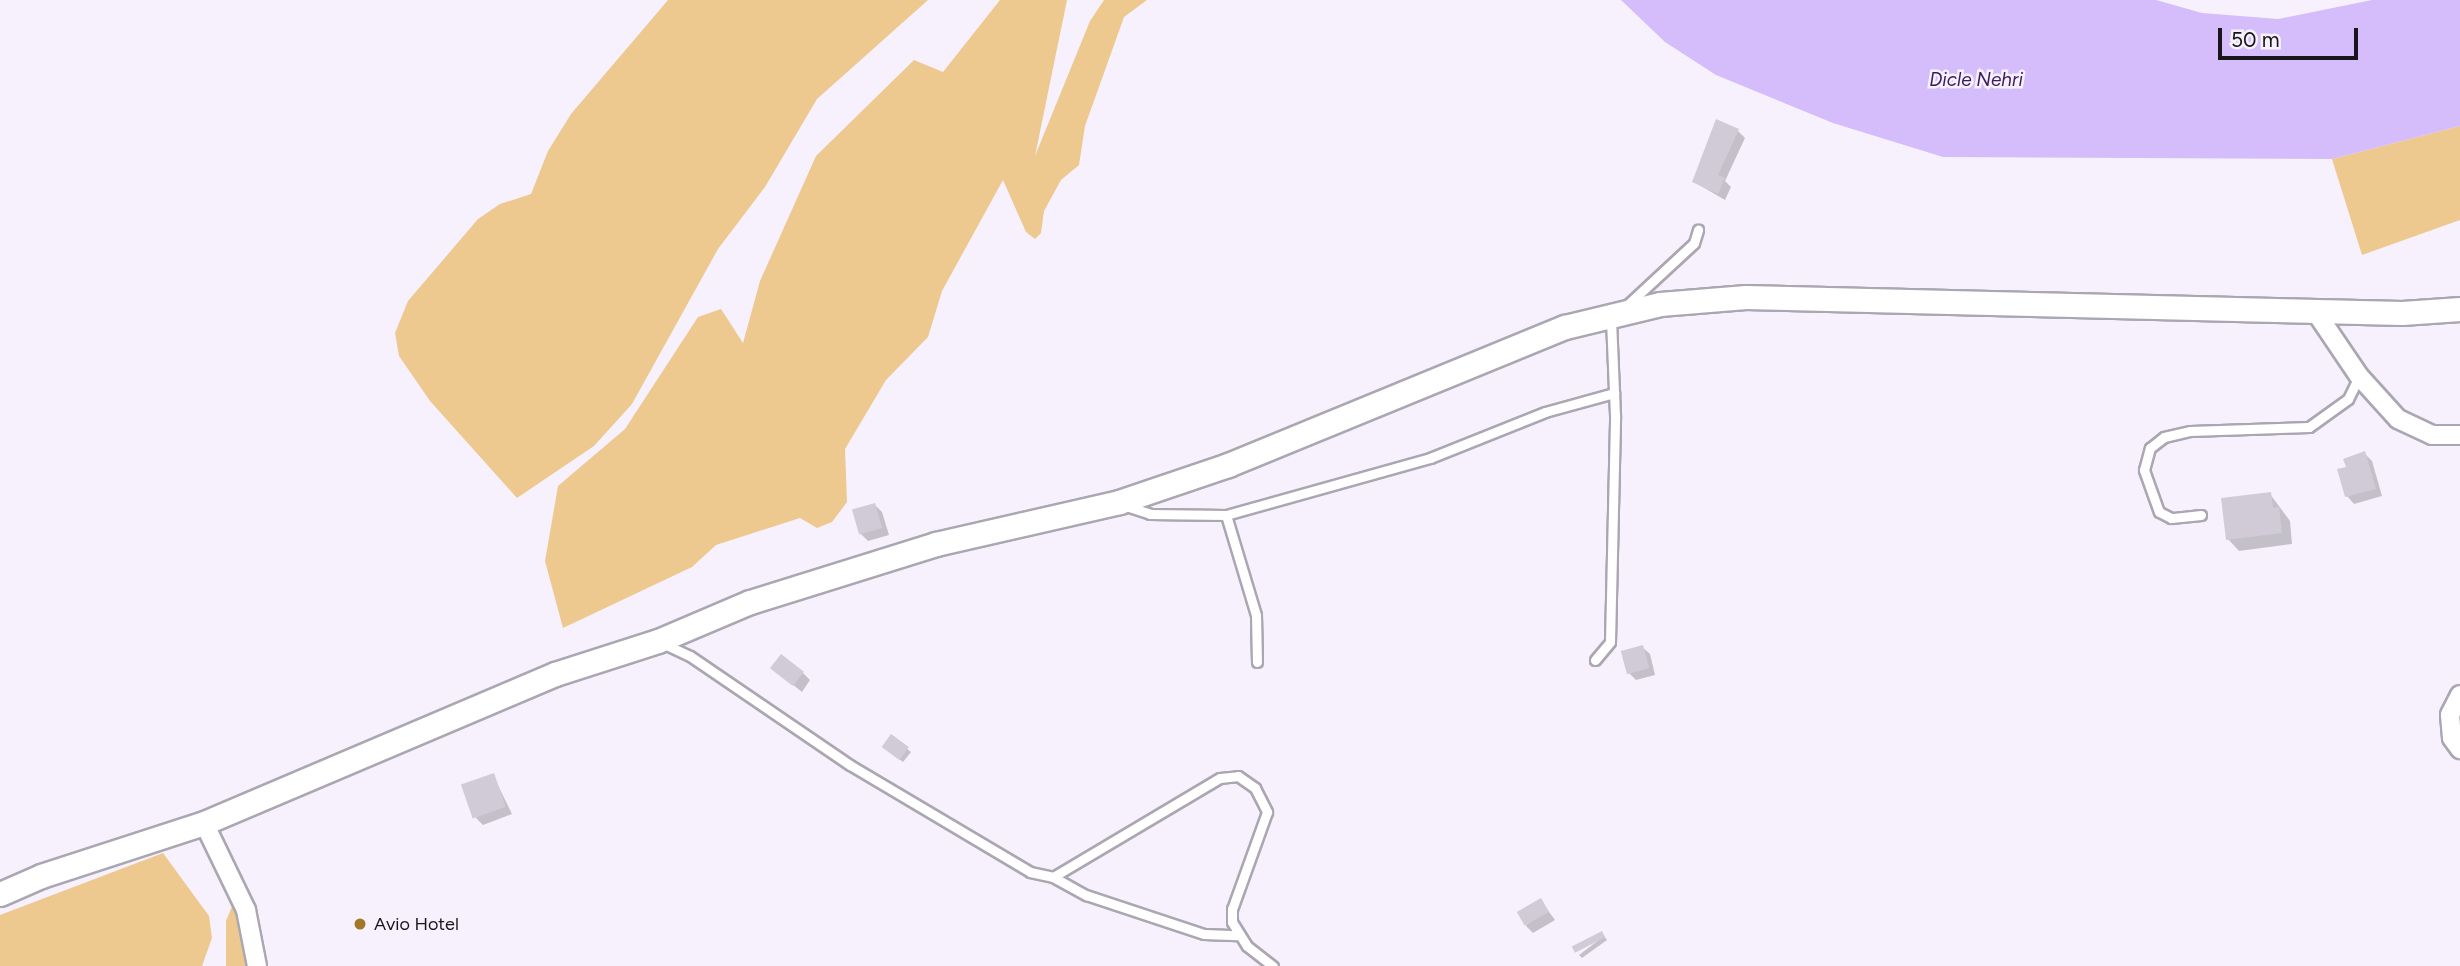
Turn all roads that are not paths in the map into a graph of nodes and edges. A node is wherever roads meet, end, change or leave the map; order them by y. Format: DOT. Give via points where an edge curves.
graph roads {
  1 [pos="1698,230"];
  2 [pos="2460,309"];
  3 [pos="2315,311"];
  4 [pos="1615,315"];
  5 [pos="2359,376"];
  6 [pos="1614,393"];
  7 [pos="2460,435"];
  8 [pos="1119,502"];
  9 [pos="1226,515"];
  10 [pos="2201,515"];
  11 [pos="658,641"];
  12 [pos="1595,660"];
  13 [pos="1257,662"];
  14 [pos="2460,695"];
  15 [pos="2460,749"];
  16 [pos="204,823"];
  17 [pos="1053,877"];
  18 [pos="0,894"];
  19 [pos="1237,935"];
  20 [pos="257,966"];
  21 [pos="1273,966"];
  1 -- 4 [label="lane" via="1694,243"];
  2 -- 3 [label="street"];
  3 -- 4 [label="street" via="1746,297 1660,304"];
  3 -- 5 [label="street"];
  4 -- 6 [label="lane"];
  4 -- 8 [label="street" via="1566,327 1228,465"];
  5 -- 7 [label="street" via="2399,419 2432,435"];
  5 -- 10 [label="lane" via="2348,399 2309,427 2190,431 2164,437 2150,448 2144,470 2159,512 2171,518"];
  6 -- 9 [label="lane" via="1545,412 1430,458"];
  6 -- 12 [label="lane" via="1610,642"];
  8 -- 9 [label="lane" via="1150,514"];
  8 -- 11 [label="street" via="936,544 750,602"];
  9 -- 13 [label="lane" via="1256,615"];
  11 -- 16 [label="street" via="555,674"];
  11 -- 17 [label="lane" via="690,656 850,765 971,840 1030,872"];
  14 -- 15 [label="street" via="2449,715 2452,738"];
  16 -- 18 [label="street" via="41,876"];
  16 -- 20 [label="street" via="246,910"];
  17 -- 19 [label="lane" via="1086,895 1204,934"];
  17 -- 19 [label="lane" via="1220,778 1238,776 1255,788 1266,812 1232,909"];
  19 -- 21 [label="lane"];
}
